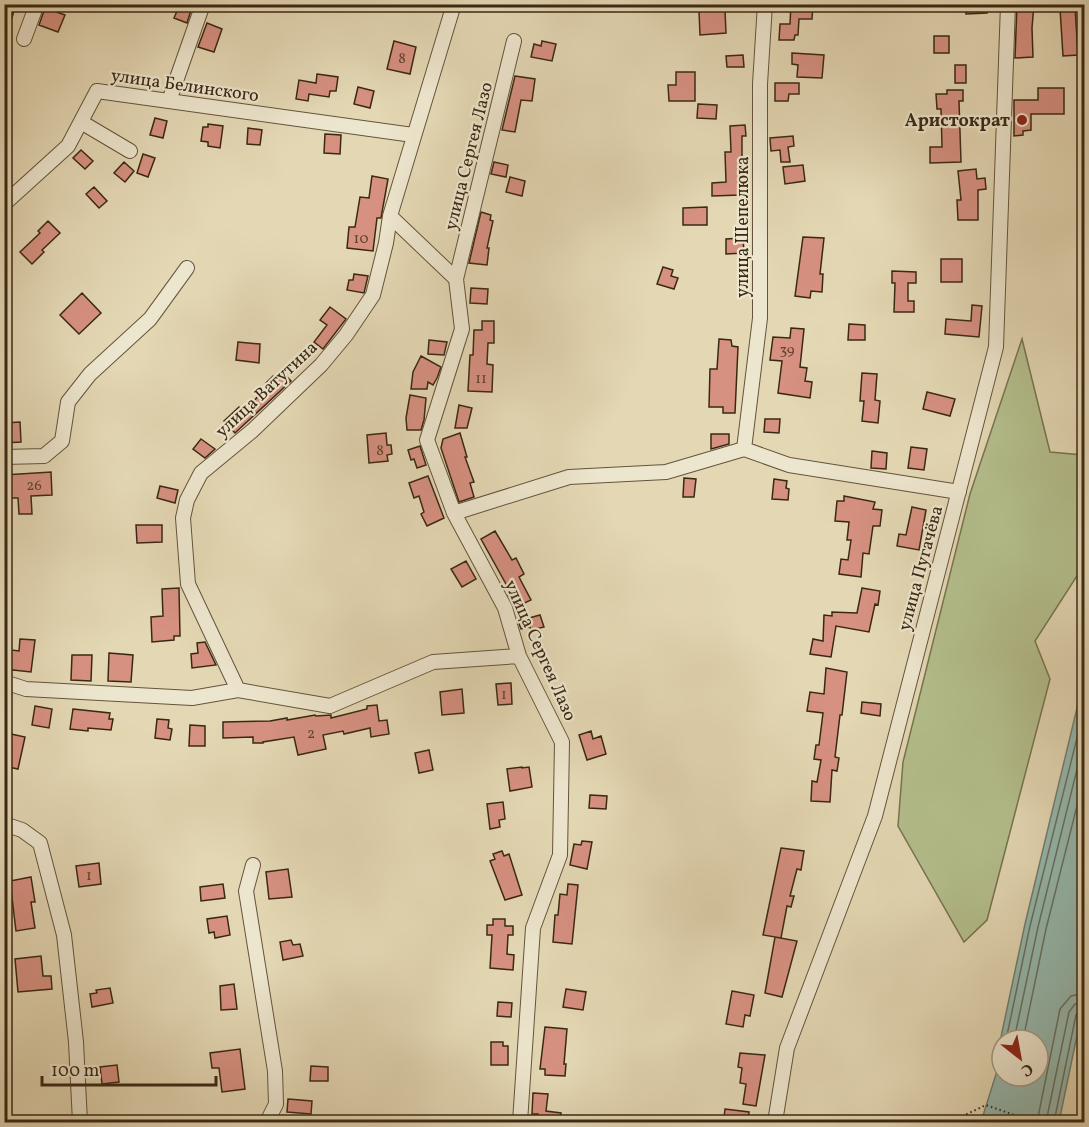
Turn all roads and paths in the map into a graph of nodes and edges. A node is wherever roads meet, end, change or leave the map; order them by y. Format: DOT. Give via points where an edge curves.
graph roads {
  1 [pos="37,4"];
  2 [pos="203,4"];
  3 [pos="454,4"];
  4 [pos="765,4"];
  5 [pos="1008,4"];
  6 [pos="24,39"];
  7 [pos="514,41"];
  8 [pos="169,101"];
  9 [pos="81,122"];
  10 [pos="413,135"];
  11 [pos="130,151"];
  12 [pos="4,204"];
  13 [pos="390,216"];
  14 [pos="187,268"];
  15 [pos="456,279"];
  16 [pos="744,449"];
  17 [pos="4,457"];
  18 [pos="958,492"];
  19 [pos="454,513"];
  20 [pos="519,656"];
  21 [pos="4,682"];
  22 [pos="238,690"];
  23 [pos="4,824"];
  24 [pos="253,865"];
  25 [pos="80,1122"];
  26 [pos="267,1122"];
  27 [pos="520,1122"];
  28 [pos="775,1122"];
  29 [pos="950,1122"];
  30 [pos="1034,1122"];
  1 -- 6 [label="street"];
  2 -- 8 [label="street"];
  3 -- 10 [label="street, улица Ватутина"];
  4 -- 16 [label="street, улица Шепелюка" via="760,84 760,318"];
  5 -- 18 [label="street, улица Пугачёва" via="996,347"];
  7 -- 15 [label="street, улица Сергея Лазо"];
  8 -- 9 [label="street, улица Белинского" via="97,91"];
  8 -- 10 [label="street, улица Белинского"];
  9 -- 11 [label="street"];
  9 -- 12 [label="street, улица Белинского" via="68,146"];
  10 -- 13 [label="street, улица Ватутина"];
  13 -- 15 [label="street, улица Сергея Лазо"];
  13 -- 22 [label="street, улица Ватутина" via="373,294 346,335 321,365 252,431 201,473 187,500 183,518 188,584"];
  14 -- 17 [label="street" via="150,319 90,374 68,402 62,441 44,456"];
  15 -- 19 [label="street, улица Сергея Лазо" via="462,330 426,440"];
  16 -- 18 [label="street" via="789,465"];
  16 -- 19 [label="street" via="666,472 569,477"];
  18 -- 28 [label="street, улица Пугачёва" via="874,816 787,1048"];
  19 -- 20 [label="street, улица Сергея Лазо" via="505,608"];
  20 -- 22 [label="street" via="433,662 330,706"];
  20 -- 27 [label="street, улица Сергея Лазо" via="562,742 560,855 533,928"];
  21 -- 22 [label="street" via="27,689 192,698"];
  23 -- 25 [label="street" via="22,830 40,843 64,936"];
  24 -- 26 [label="street" via="246,891 275,1082 276,1104"];
  29 -- 30 [label="path" via="986,1105"];
}
